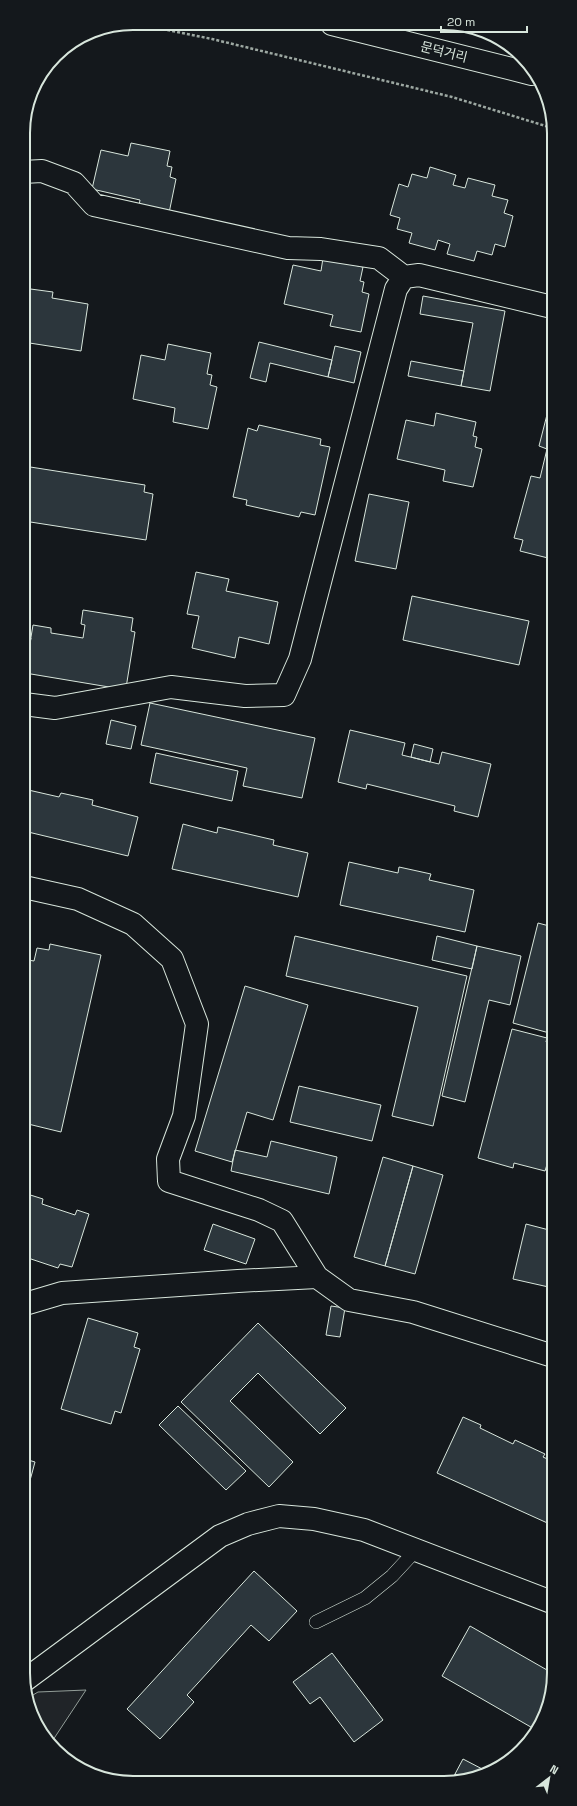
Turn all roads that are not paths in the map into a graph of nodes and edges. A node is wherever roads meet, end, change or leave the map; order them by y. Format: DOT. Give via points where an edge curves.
graph roads {
  1 [pos="356,30"];
  2 [pos="527,73"];
  3 [pos="30,172"];
  4 [pos="404,277"];
  5 [pos="547,306"];
  6 [pos="30,705"];
  7 [pos="30,888"];
  8 [pos="317,1277"];
  9 [pos="30,1303"];
  10 [pos="547,1354"];
  11 [pos="416,1550"];
  12 [pos="547,1600"];
  13 [pos="316,1622"];
  14 [pos="30,1676"];
  1 -- 2 [label="street, 문덕거리"];
  3 -- 4 [label="street" via="42,171 74,183 94,205 288,248 321,248 379,258"];
  4 -- 5 [label="street" via="419,275"];
  4 -- 6 [label="street" via="396,289 300,659 284,694 245,696 170,687 55,708"];
  7 -- 8 [label="street" via="78,899 133,924 172,959 196,1024 184,1116 168,1159 169,1181 259,1210 282,1221"];
  8 -- 9 [label="street" via="62,1293"];
  8 -- 10 [label="street" via="349,1300 413,1312"];
  11 -- 12 [label="street"];
  11 -- 13 [label="lane" via="392,1576 365,1598"];
  11 -- 14 [label="street" via="364,1530 314,1519 279,1516 248,1524 220,1536"];
}
